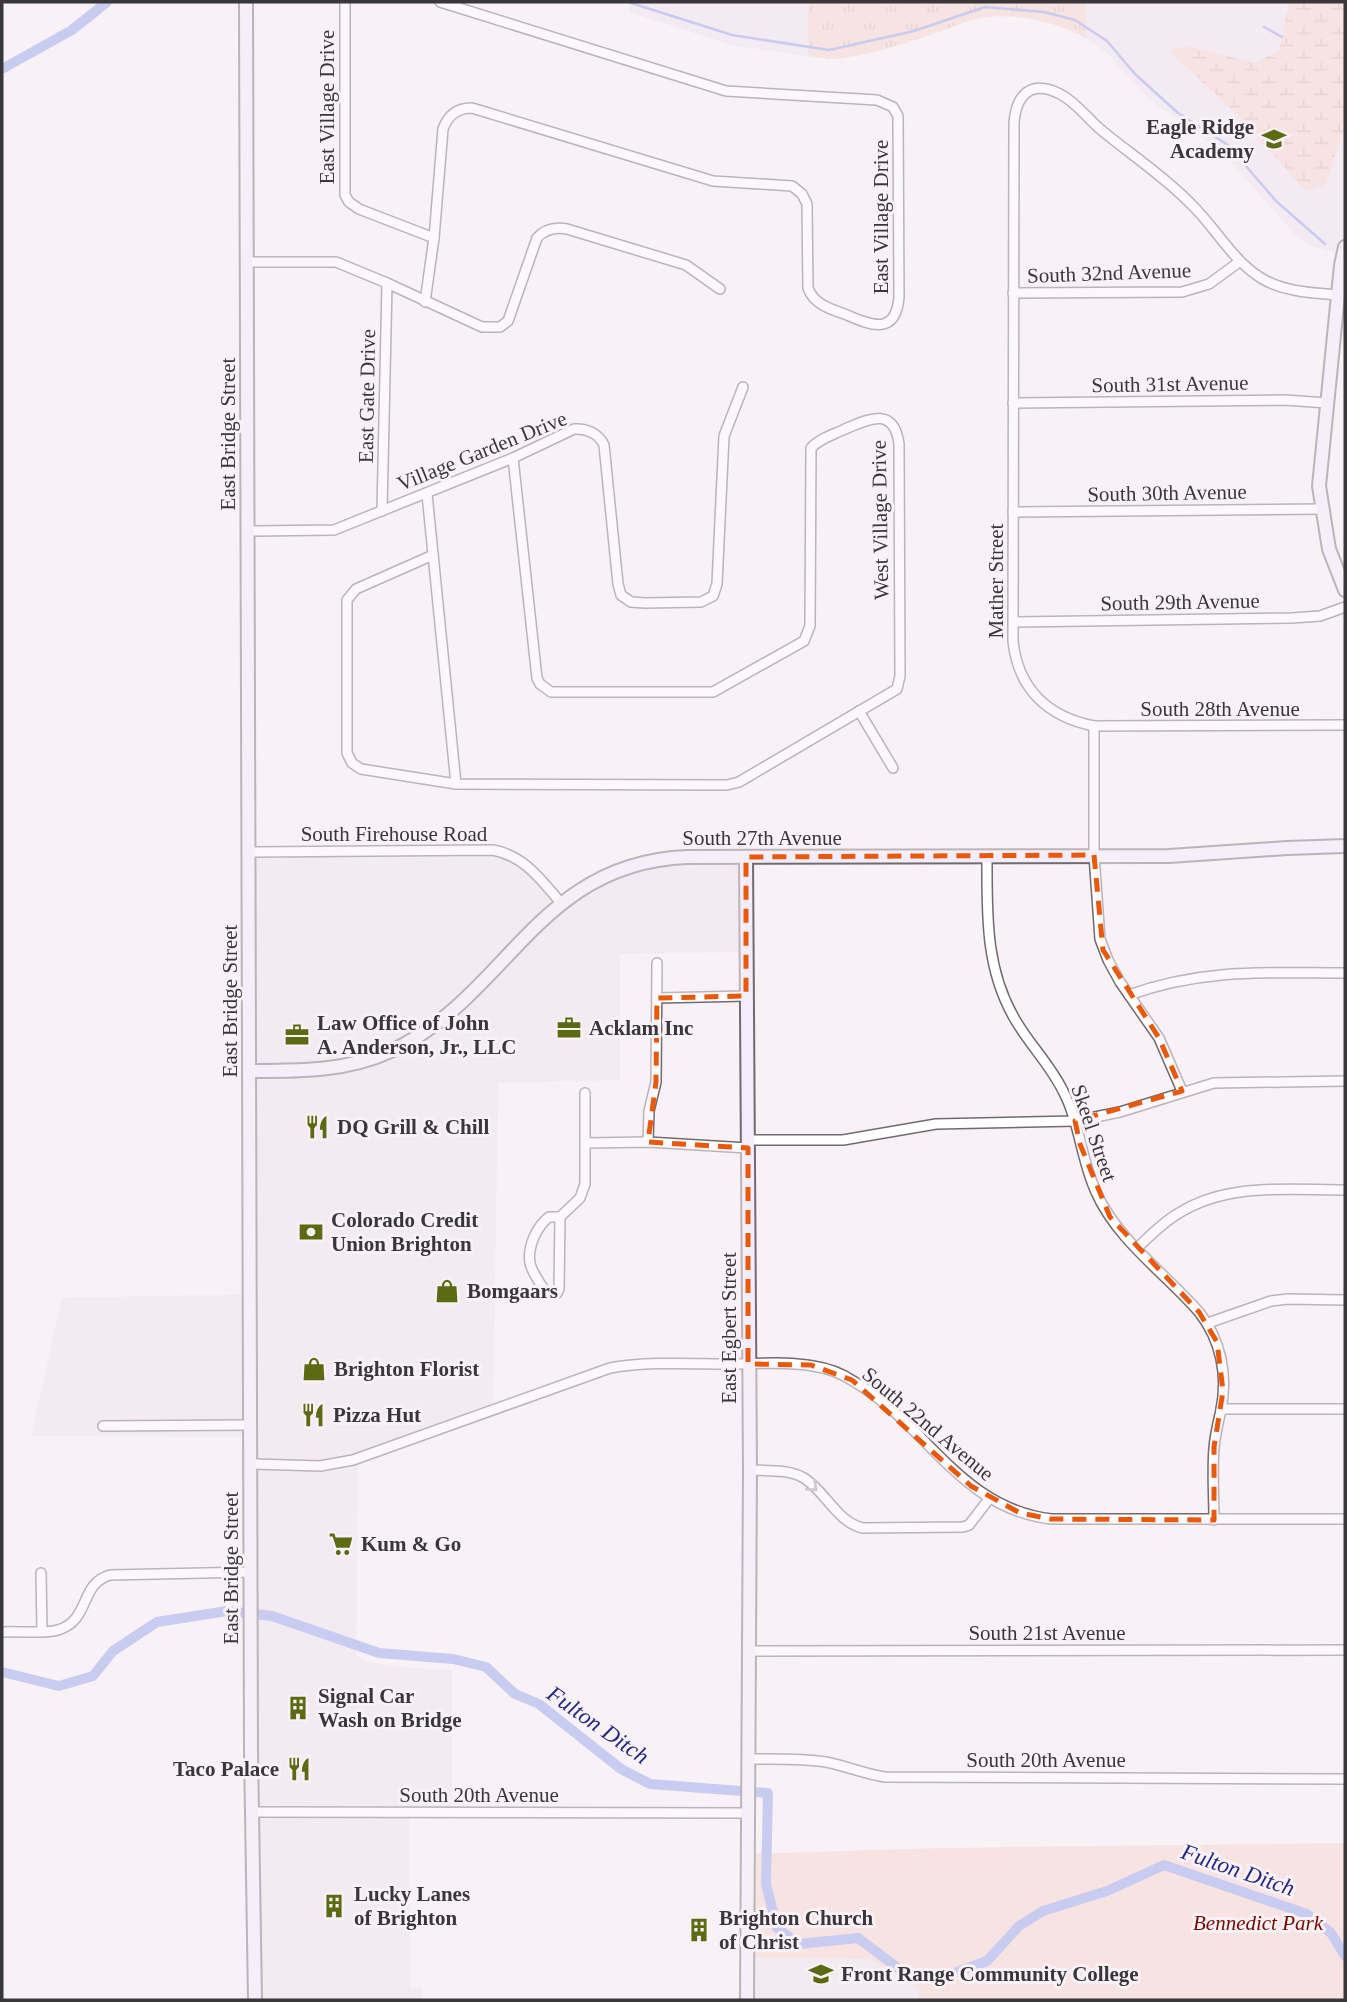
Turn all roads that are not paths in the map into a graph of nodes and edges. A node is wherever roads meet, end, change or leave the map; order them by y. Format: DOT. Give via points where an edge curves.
graph roads {
  1 [pos="246,2"];
  2 [pos="345,2"];
  3 [pos="440,2"];
  4 [pos="434,238"];
  5 [pos="1345,247"];
  6 [pos="247,262"];
  7 [pos="1238,262"];
  8 [pos="387,283"];
  9 [pos="720,289"];
  10 [pos="1013,293"];
  11 [pos="1338,295"];
  12 [pos="425,302"];
  13 [pos="743,387"];
  14 [pos="1013,403"];
  15 [pos="1327,403"];
  16 [pos="513,458"];
  17 [pos="427,494"];
  18 [pos="1322,509"];
  19 [pos="382,511"];
  20 [pos="1013,512"];
  21 [pos="247,531"];
  22 [pos="433,555"];
  23 [pos="1345,590"];
  24 [pos="1345,607"];
  25 [pos="1014,622"];
  26 [pos="859,711"];
  27 [pos="1345,725"];
  28 [pos="1094,726"];
  29 [pos="892,768"];
  30 [pos="456,784"];
  31 [pos="1345,846"];
  32 [pos="248,852"];
  33 [pos="1094,855"];
  34 [pos="746,857"];
  35 [pos="987,857"];
  36 [pos="561,903"];
  37 [pos="657,963"];
  38 [pos="1345,973"];
  39 [pos="1129,995"];
  40 [pos="746,996"];
  41 [pos="657,998"];
  42 [pos="249,1071"];
  43 [pos="1345,1082"];
  44 [pos="1182,1091"];
  45 [pos="585,1093"];
  46 [pos="1075,1121"];
  47 [pos="648,1142"];
  48 [pos="586,1143"];
  49 [pos="748,1144"];
  50 [pos="1345,1190"];
  51 [pos="560,1217"];
  52 [pos="1137,1248"];
  53 [pos="1345,1300"];
  54 [pos="1208,1323"];
  55 [pos="748,1364"];
  56 [pos="1221,1409"];
  57 [pos="1345,1409"];
  58 [pos="250,1425"];
  59 [pos="103,1426"];
  60 [pos="250,1464"];
  61 [pos="750,1470"];
  62 [pos="989,1499"];
  63 [pos="1345,1519"];
  64 [pos="1214,1520"];
  65 [pos="251,1572"];
  66 [pos="41,1573"];
  67 [pos="42,1630"];
  68 [pos="2,1632"];
  69 [pos="1345,1650"];
  70 [pos="750,1651"];
  71 [pos="748,1759"];
  72 [pos="1345,1779"];
  73 [pos="251,1812"];
  74 [pos="748,1813"];
  75 [pos="255,2000"];
  76 [pos="747,2000"];
  1 -- 6 [label="main road, East Bridge Street"];
  2 -- 4 [label="street, East Village Drive" via="345,195 359,209"];
  3 -- 4 [label="street, East Village Drive" via="726,92 877,100 893,107 898,116 898,305 888,322 870,325 813,298 808,288 807,204 792,186 713,181 472,108 456,111 443,129"];
  4 -- 12 [label="street, East Village Drive"];
  5 -- 11 [label="main road"];
  6 -- 8 [label="street" via="335,262"];
  6 -- 21 [label="main road, East Bridge Street"];
  7 -- 10 [label="street, South 32nd Avenue" via="1209,284 1182,292"];
  7 -- 10 [label="street, Mather Street" via="1190,203 1072,102 1059,93 1034,90 1024,94 1015,111"];
  7 -- 11 [label="street" via="1262,279 1288,289"];
  8 -- 12 [label="street"];
  8 -- 19 [label="street, East Gate Drive"];
  9 -- 12 [label="street" via="686,265 562,228 545,230 537,238 511,317 500,327 482,327"];
  10 -- 14 [label="street, Mather Street"];
  11 -- 15 [label="main road"];
  13 -- 16 [label="street, Village Garden Drive" via="724,436 717,584 709,599 701,602 631,602 621,595 604,445 595,434 574,429"];
  14 -- 15 [label="street, South 31st Avenue"];
  14 -- 20 [label="street, Mather Street"];
  15 -- 18 [label="main road" via="1320,464"];
  16 -- 17 [label="street, Village Garden Drive"];
  16 -- 26 [label="street, West Village Drive" via="540,684 551,692 710,693 804,641 809,632 811,448 872,418 890,422 899,444 900,676 895,691"];
  17 -- 19 [label="street, Village Garden Drive"];
  17 -- 22 [label="street"];
  18 -- 20 [label="street, South 30th Avenue"];
  18 -- 23 [label="main road" via="1329,549"];
  19 -- 21 [label="street, Village Garden Drive" via="334,530"];
  20 -- 25 [label="street, Mather Street"];
  21 -- 32 [label="main road, East Bridge Street"];
  22 -- 30 [label="street"];
  22 -- 30 [label="street, West Village Drive" via="349,594 347,753 361,769"];
  24 -- 25 [label="street, South 29th Avenue" via="1320,616 1292,618"];
  25 -- 28 [label="street, Mather Street" via="1017,662 1033,692 1059,715"];
  26 -- 29 [label="street"];
  26 -- 30 [label="street, West Village Drive" via="732,785"];
  27 -- 28 [label="street, South 28th Avenue"];
  28 -- 33 [label="street"];
  31 -- 33 [label="main road, South 27th Avenue" via="1169,856"];
  32 -- 36 [label="street, South Firehouse Road" via="494,850 522,860"];
  32 -- 42 [label="main road, East Bridge Street"];
  33 -- 35 [label="main road, South 27th Avenue"];
  33 -- 39 [label="street" via="1100,939"];
  34 -- 35 [label="main road, South 27th Avenue"];
  34 -- 36 [label="main road, South 27th Avenue" via="637,864 607,874"];
  34 -- 40 [label="main road, East Egbert Street"];
  35 -- 46 [label="street, Skeel Street" via="988,937 995,977 1015,1020 1064,1092"];
  36 -- 42 [label="main road, South 27th Avenue" via="441,1020 406,1043 338,1068"];
  37 -- 41 [label="street"];
  38 -- 39 [label="street" via="1199,976"];
  39 -- 44 [label="street" via="1159,1038"];
  40 -- 41 [label="street"];
  40 -- 49 [label="main road, East Egbert Street"];
  41 -- 47 [label="street" via="656,1082"];
  42 -- 58 [label="main road, East Bridge Street"];
  43 -- 44 [label="street" via="1231,1081"];
  44 -- 46 [label="street"];
  45 -- 48 [label="street"];
  46 -- 49 [label="street" via="936,1124 843,1140"];
  46 -- 52 [label="street, Skeel Street" via="1097,1195"];
  47 -- 48 [label="street"];
  47 -- 49 [label="street"];
  48 -- 51 [label="street" via="583,1192"];
  49 -- 55 [label="main road, East Egbert Street"];
  50 -- 52 [label="street" via="1254,1190 1217,1196 1181,1211"];
  51 -- 51 [label="street" via="540,1223 530,1249 530,1263 546,1293 551,1294 559,1289"];
  52 -- 54 [label="street, Skeel Street"];
  53 -- 54 [label="street" via="1271,1301"];
  54 -- 56 [label="street, Skeel Street" via="1222,1362"];
  55 -- 60 [label="street, South 22nd Avenue" via="610,1368 353,1460 320,1466"];
  55 -- 61 [label="main road, East Egbert Street"];
  55 -- 62 [label="street, South 22nd Avenue" via="811,1365 852,1380"];
  56 -- 57 [label="street"];
  56 -- 64 [label="street, Skeel Street" via="1214,1447"];
  58 -- 59 [label="street"];
  58 -- 60 [label="main road, East Bridge Street"];
  60 -- 65 [label="main road, East Bridge Street"];
  61 -- 62 [label="street, one-way" via="787,1472 805,1479 850,1523 863,1528 963,1527"];
  61 -- 70 [label="main road, East Egbert Street"];
  62 -- 64 [label="street, South 22nd Avenue" via="1020,1513 1051,1519"];
  63 -- 64 [label="street, South 22nd Avenue"];
  65 -- 67 [label="street" via="99,1578 73,1622 58,1630"];
  65 -- 73 [label="main road, East Bridge Street"];
  66 -- 67 [label="street"];
  67 -- 68 [label="street"];
  69 -- 70 [label="street, South 21st Avenue"];
  70 -- 71 [label="main road, East Egbert Street"];
  71 -- 72 [label="street, South 20th Avenue" via="827,1763 885,1777"];
  71 -- 74 [label="main road, East Egbert Street"];
  73 -- 74 [label="street, South 20th Avenue"];
  73 -- 75 [label="main road, East Bridge Street"];
  74 -- 76 [label="main road, East Egbert Street"];
}
